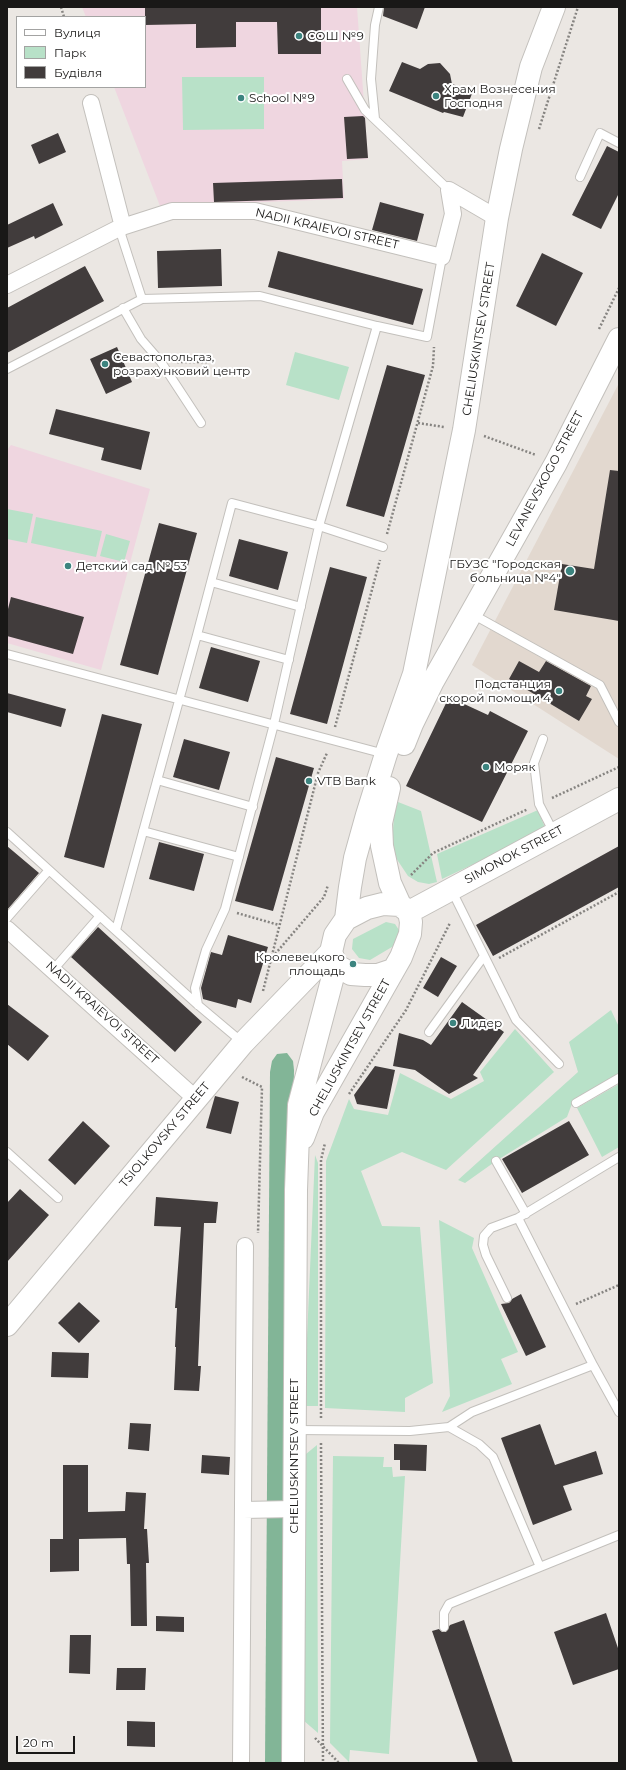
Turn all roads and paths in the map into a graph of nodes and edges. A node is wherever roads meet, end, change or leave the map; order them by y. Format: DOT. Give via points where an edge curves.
graph roads {
  1 [pos="379,7"];
  2 [pos="554,7"];
  3 [pos="578,7"];
  4 [pos="347,79"];
  5 [pos="91,103"];
  6 [pos="375,119"];
  7 [pos="537,135"];
  8 [pos="619,143"];
  9 [pos="580,177"];
  10 [pos="449,190"];
  11 [pos="497,218"];
  12 [pos="121,228"];
  13 [pos="442,257"];
  14 [pos="7,285"];
  15 [pos="142,299"];
  16 [pos="124,308"];
  17 [pos="377,326"];
  18 [pos="427,337"];
  19 [pos="619,339"];
  20 [pos="161,362"];
  21 [pos="209,362"];
  22 [pos="7,369"];
  23 [pos="201,423"];
  24 [pos="476,433"];
  25 [pos="533,462"];
  26 [pos="224,496"];
  27 [pos="232,502"];
  28 [pos="319,526"];
  29 [pos="383,547"];
  30 [pos="211,582"];
  31 [pos="301,607"];
  32 [pos="471,614"];
  33 [pos="197,635"];
  34 [pos="7,654"];
  35 [pos="289,660"];
  36 [pos="423,678"];
  37 [pos="180,698"];
  38 [pos="619,722"];
  39 [pos="274,724"];
  40 [pos="544,739"];
  41 [pos="332,740"];
  42 [pos="386,754"];
  43 [pos="619,767"];
  44 [pos="157,780"];
  45 [pos="619,799"];
  46 [pos="539,804"];
  47 [pos="253,807"];
  48 [pos="143,831"];
  49 [pos="7,832"];
  50 [pos="554,834"];
  51 [pos="239,856"];
  52 [pos="49,870"];
  53 [pos="411,875"];
  54 [pos="329,882"];
  55 [pos="450,888"];
  56 [pos="619,892"];
  57 [pos="404,908"];
  58 [pos="225,909"];
  59 [pos="100,916"];
  60 [pos="7,918"];
  61 [pos="346,919"];
  62 [pos="450,923"];
  63 [pos="7,929"];
  64 [pos="116,930"];
  65 [pos="333,958"];
  66 [pos="486,960"];
  67 [pos="269,961"];
  68 [pos="53,970"];
  69 [pos="393,970"];
  70 [pos="198,1005"];
  71 [pos="429,1032"];
  72 [pos="243,1043"];
  73 [pos="559,1064"];
  74 [pos="237,1074"];
  75 [pos="619,1078"];
  76 [pos="348,1095"];
  77 [pos="195,1098"];
  78 [pos="576,1103"];
  79 [pos="327,1137"];
  80 [pos="298,1150"];
  81 [pos="7,1152"];
  82 [pos="619,1157"];
  83 [pos="496,1162"];
  84 [pos="58,1198"];
  85 [pos="526,1214"];
  86 [pos="518,1218"];
  87 [pos="245,1246"];
  88 [pos="619,1285"];
  89 [pos="507,1298"];
  90 [pos="565,1309"];
  91 [pos="10,1313"];
  92 [pos="593,1365"];
  93 [pos="619,1412"];
  94 [pos="449,1427"];
  95 [pos="294,1430"];
  96 [pos="321,1430"];
  97 [pos="293,1509"];
  98 [pos="243,1510"];
  99 [pos="619,1535"];
  100 [pos="540,1567"];
  101 [pos="444,1627"];
  102 [pos="241,1763"];
  103 [pos="293,1763"];
  104 [pos="323,1763"];
  1 -- 6 [label="lane" via="375,25 372,79"];
  2 -- 11 [label="main road, CHELIUSKINTSEV STREET" via="531,67"];
  3 -- 7 [label="path"];
  4 -- 6 [label="lane" via="365,110"];
  5 -- 12 [label="street"];
  6 -- 10 [label="lane"];
  8 -- 9 [label="lane" via="600,133"];
  10 -- 11 [label="street"];
  10 -- 13 [label="street" via="453,214"];
  11 -- 36 [label="main road, CHELIUSKINTSEV STREET"];
  12 -- 13 [label="street, NADII KRAIEVOI STREET" via="172,211 254,211"];
  12 -- 14 [label="street, NADII KRAIEVOI STREET"];
  12 -- 15 [label="lane"];
  13 -- 18 [label="lane"];
  15 -- 16 [label="lane"];
  15 -- 17 [label="lane" via="260,296"];
  16 -- 20 [label="lane" via="141,339"];
  16 -- 22 [label="lane"];
  17 -- 18 [label="lane"];
  17 -- 28 [label="lane"];
  18 -- 29 [label="path" via="435,339 433,366"];
  19 -- 32 [label="main road, LEVANEVSKOGO STREET" via="556,463"];
  20 -- 21 [label="path"];
  20 -- 23 [label="lane"];
  24 -- 25 [label="path" via="536,456"];
  26 -- 27 [label="lane"];
  27 -- 28 [label="lane"];
  27 -- 30 [label="lane"];
  28 -- 29 [label="lane"];
  28 -- 31 [label="lane"];
  29 -- 41 [label="path"];
  30 -- 31 [label="lane"];
  30 -- 33 [label="lane"];
  31 -- 35 [label="lane"];
  32 -- 36 [label="main road, LEVANEVSKOGO STREET"];
  32 -- 38 [label="lane" via="600,685"];
  33 -- 35 [label="lane"];
  33 -- 37 [label="lane"];
  34 -- 37 [label="lane"];
  35 -- 39 [label="lane"];
  36 -- 42 [label="main road"];
  36 -- 57 [label="main road, LEVANEVSKOGO STREET" via="412,724 386,795 381,823 382,846 390,883"];
  37 -- 39 [label="lane"];
  37 -- 44 [label="lane"];
  39 -- 41 [label="lane"];
  39 -- 47 [label="lane"];
  40 -- 46 [label="lane" via="534,763"];
  41 -- 42 [label="lane"];
  41 -- 58 [label="path" via="318,773 279,925"];
  42 -- 61 [label="main road" via="355,858"];
  43 -- 46 [label="path"];
  44 -- 47 [label="lane"];
  44 -- 48 [label="lane"];
  45 -- 50 [label="main road, SIMONOK STREET"];
  46 -- 50 [label="lane"];
  46 -- 53 [label="path" via="433,853"];
  47 -- 51 [label="lane"];
  48 -- 51 [label="lane"];
  48 -- 64 [label="lane"];
  49 -- 52 [label="lane"];
  50 -- 55 [label="main road, SIMONOK STREET"];
  51 -- 58 [label="lane"];
  52 -- 59 [label="lane"];
  52 -- 60 [label="lane"];
  54 -- 67 [label="path" via="324,897"];
  55 -- 57 [label="main road, SIMONOK STREET"];
  55 -- 66 [label="lane"];
  56 -- 66 [label="path"];
  57 -- 61 [label="main road" via="383,904 367,908"];
  57 -- 69 [label="main road" via="411,922 407,945"];
  58 -- 70 [label="lane" via="206,950 195,988"];
  59 -- 64 [label="lane"];
  59 -- 68 [label="lane"];
  61 -- 65 [label="main road" via="335,935"];
  62 -- 76 [label="path" via="406,1010"];
  63 -- 68 [label="street, NADII KRAIEVOI STREET"];
  64 -- 70 [label="lane"];
  65 -- 69 [label="main road" via="351,974 378,975"];
  65 -- 72 [label="main road, TSIOLKOVSKY STREET"];
  65 -- 80 [label="main road, CHELIUSKINTSEV STREET" via="299,1105"];
  66 -- 71 [label="lane"];
  66 -- 73 [label="lane" via="516,1020"];
  68 -- 77 [label="street, NADII KRAIEVOI STREET"];
  69 -- 80 [label="main road, CHELIUSKINTSEV STREET" via="313,1112"];
  70 -- 72 [label="lane"];
  72 -- 77 [label="main road, TSIOLKOVSKY STREET"];
  74 -- 87 [label="path" via="262,1087 258,1243"];
  75 -- 78 [label="lane"];
  77 -- 91 [label="main road, TSIOLKOVSKY STREET"];
  79 -- 96 [label="path" via="321,1160"];
  80 -- 95 [label="main road, CHELIUSKINTSEV STREET"];
  81 -- 84 [label="lane"];
  82 -- 85 [label="lane"];
  83 -- 85 [label="lane"];
  85 -- 86 [label="lane"];
  86 -- 89 [label="lane" via="492,1228 484,1236 486,1255"];
  86 -- 90 [label="lane"];
  87 -- 98 [label="street"];
  88 -- 90 [label="path"];
  90 -- 92 [label="lane"];
  92 -- 93 [label="lane"];
  92 -- 94 [label="lane" via="472,1412"];
  94 -- 96 [label="lane" via="410,1432"];
  94 -- 100 [label="lane" via="479,1444 493,1457"];
  95 -- 96 [label="lane"];
  95 -- 97 [label="main road, CHELIUSKINTSEV STREET"];
  96 -- 104 [label="path"];
  97 -- 98 [label="street"];
  97 -- 103 [label="main road, CHELIUSKINTSEV STREET"];
  98 -- 102 [label="street"];
  99 -- 100 [label="lane"];
  100 -- 101 [label="lane" via="449,1604 444,1613"];
}
